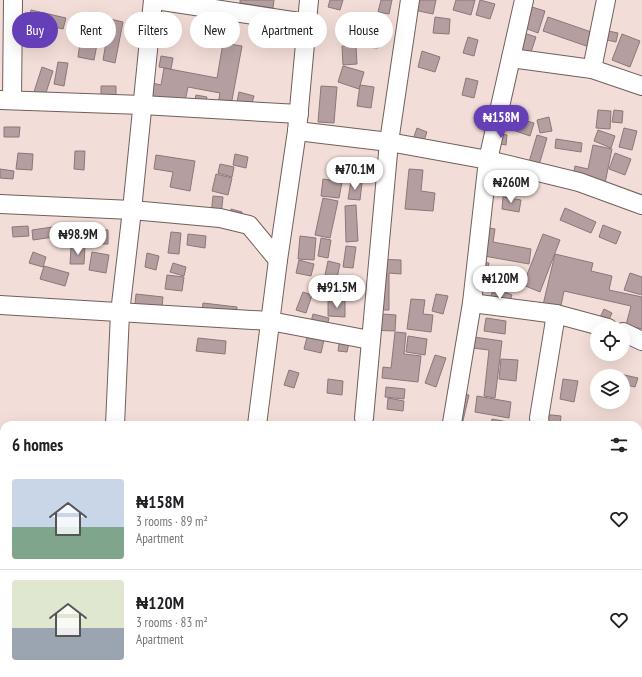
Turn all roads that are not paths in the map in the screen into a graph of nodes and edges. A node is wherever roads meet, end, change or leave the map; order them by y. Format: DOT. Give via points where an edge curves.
graph roads {
  1 [pos="13,0"];
  2 [pos="153,0"];
  3 [pos="156,0"];
  4 [pos="309,0"];
  5 [pos="410,0"];
  6 [pos="524,0"];
  7 [pos="606,0"];
  8 [pos="307,12"];
  9 [pos="248,14"];
  10 [pos="304,48"];
  11 [pos="511,58"];
  12 [pos="592,69"];
  13 [pos="641,88"];
  14 [pos="6,100"];
  15 [pos="142,105"];
  16 [pos="298,122"];
  17 [pos="389,142"];
  18 [pos="488,160"];
  19 [pos="0,204"];
  20 [pos="642,205"];
  21 [pos="132,210"];
  22 [pos="278,260"];
  23 [pos="472,303"];
  24 [pos="0,305"];
  25 [pos="120,313"];
  26 [pos="556,314"];
  27 [pos="270,321"];
  28 [pos="590,323"];
  29 [pos="630,335"];
  30 [pos="370,340"];
  31 [pos="642,341"];
  32 [pos="364,418"];
  33 [pos="115,421"];
  34 [pos="258,421"];
  35 [pos="452,421"];
  36 [pos="539,421"];
  1 -- 14 [label="street"];
  2 -- 15 [label="street"];
  3 -- 9 [label="street"];
  4 -- 8 [label="street"];
  5 -- 17 [label="street"];
  6 -- 11 [label="street"];
  7 -- 12 [label="street"];
  10 -- 16 [label="street"];
  11 -- 12 [label="street"];
  11 -- 18 [label="street"];
  12 -- 13 [label="street"];
  14 -- 15 [label="street"];
  15 -- 16 [label="street"];
  15 -- 21 [label="street"];
  16 -- 17 [label="street"];
  16 -- 22 [label="street"];
  17 -- 18 [label="street"];
  17 -- 30 [label="street"];
  18 -- 20 [label="street" via="579,182"];
  18 -- 23 [label="street"];
  19 -- 21 [label="street"];
  21 -- 22 [label="street" via="220,218 249,225"];
  21 -- 25 [label="street"];
  22 -- 27 [label="street"];
  23 -- 26 [label="street"];
  23 -- 35 [label="street"];
  24 -- 25 [label="street"];
  25 -- 27 [label="street"];
  25 -- 33 [label="street"];
  26 -- 28 [label="street"];
  26 -- 36 [label="street"];
  27 -- 30 [label="street"];
  27 -- 34 [label="street"];
  29 -- 31 [label="street"];
  30 -- 32 [label="street"];
}
